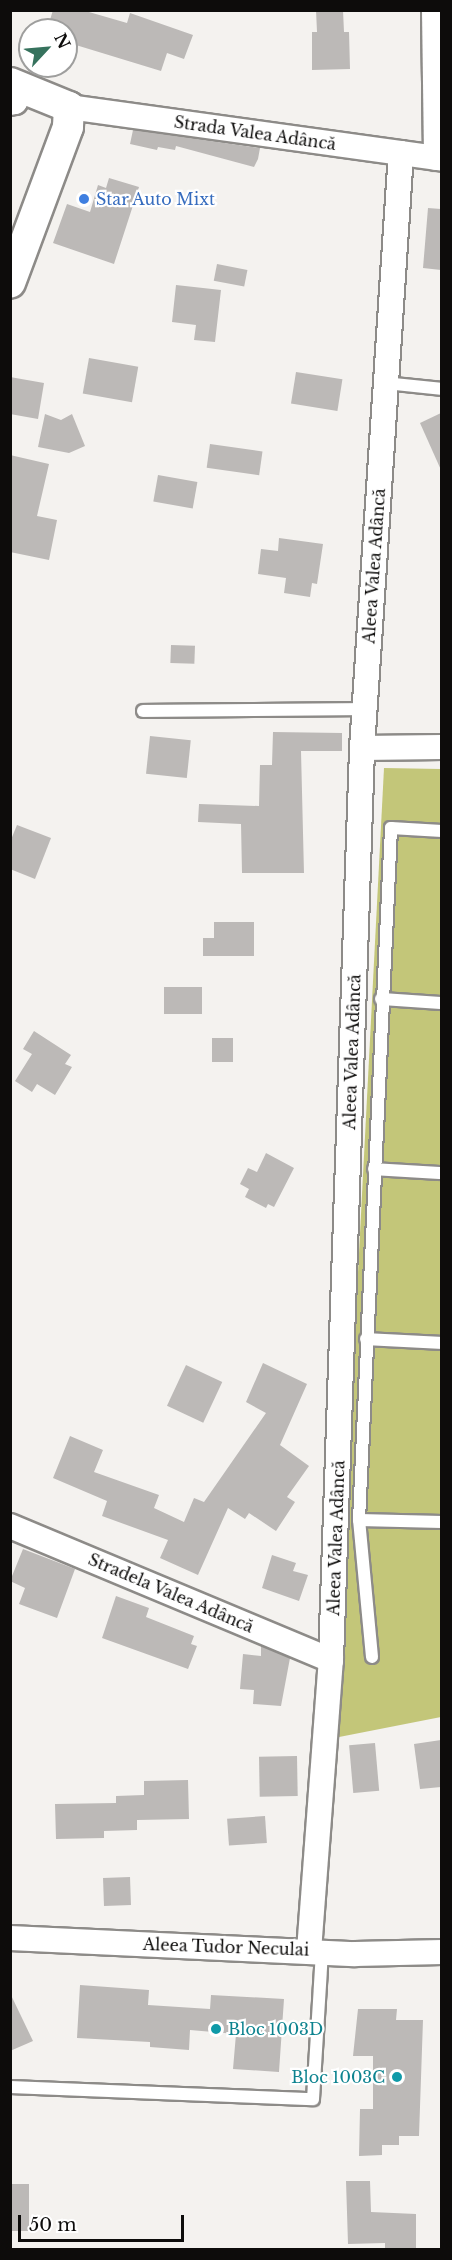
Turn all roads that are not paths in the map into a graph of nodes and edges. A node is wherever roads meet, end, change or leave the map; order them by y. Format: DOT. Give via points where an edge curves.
graph roads {
  1 [pos="434,10"];
  2 [pos="15,92"];
  3 [pos="69,107"];
  4 [pos="401,153"];
  5 [pos="439,159"];
  6 [pos="10,283"];
  7 [pos="385,383"];
  8 [pos="441,389"];
  9 [pos="365,709"];
  10 [pos="143,711"];
  11 [pos="441,747"];
  12 [pos="362,748"];
  13 [pos="441,831"];
  14 [pos="381,999"];
  15 [pos="441,1003"];
  16 [pos="374,1170"];
  17 [pos="441,1173"];
  18 [pos="366,1339"];
  19 [pos="441,1342"];
  20 [pos="359,1520"];
  21 [pos="441,1522"];
  22 [pos="10,1526"];
  23 [pos="372,1657"];
  24 [pos="331,1660"];
  25 [pos="10,1938"];
  26 [pos="316,1951"];
  27 [pos="441,1952"];
  28 [pos="10,2087"];
  1 -- 5 [label="street"];
  2 -- 3 [label="street"];
  3 -- 4 [label="street, Strada Valea Adâncă"];
  3 -- 6 [label="street" via="68,127"];
  4 -- 5 [label="street, Strada Valea Adâncă"];
  4 -- 7 [label="street, Aleea Valea Adâncă"];
  7 -- 8 [label="lane"];
  7 -- 9 [label="street, Aleea Valea Adâncă"];
  9 -- 10 [label="lane"];
  9 -- 12 [label="street, Aleea Valea Adâncă"];
  11 -- 12 [label="street"];
  12 -- 24 [label="street, Aleea Valea Adâncă"];
  13 -- 14 [label="lane" via="391,828"];
  14 -- 15 [label="lane"];
  14 -- 16 [label="lane"];
  16 -- 17 [label="lane"];
  16 -- 18 [label="lane"];
  18 -- 19 [label="lane"];
  18 -- 20 [label="lane"];
  20 -- 21 [label="lane"];
  20 -- 23 [label="lane"];
  22 -- 24 [label="street, Stradela Valea Adâncă"];
  24 -- 26 [label="street, Aleea Valea Adâncă"];
  25 -- 26 [label="street, Aleea Tudor Neculai"];
  26 -- 27 [label="street, Aleea Tudor Neculai"];
  26 -- 28 [label="lane" via="314,2099"];
}
